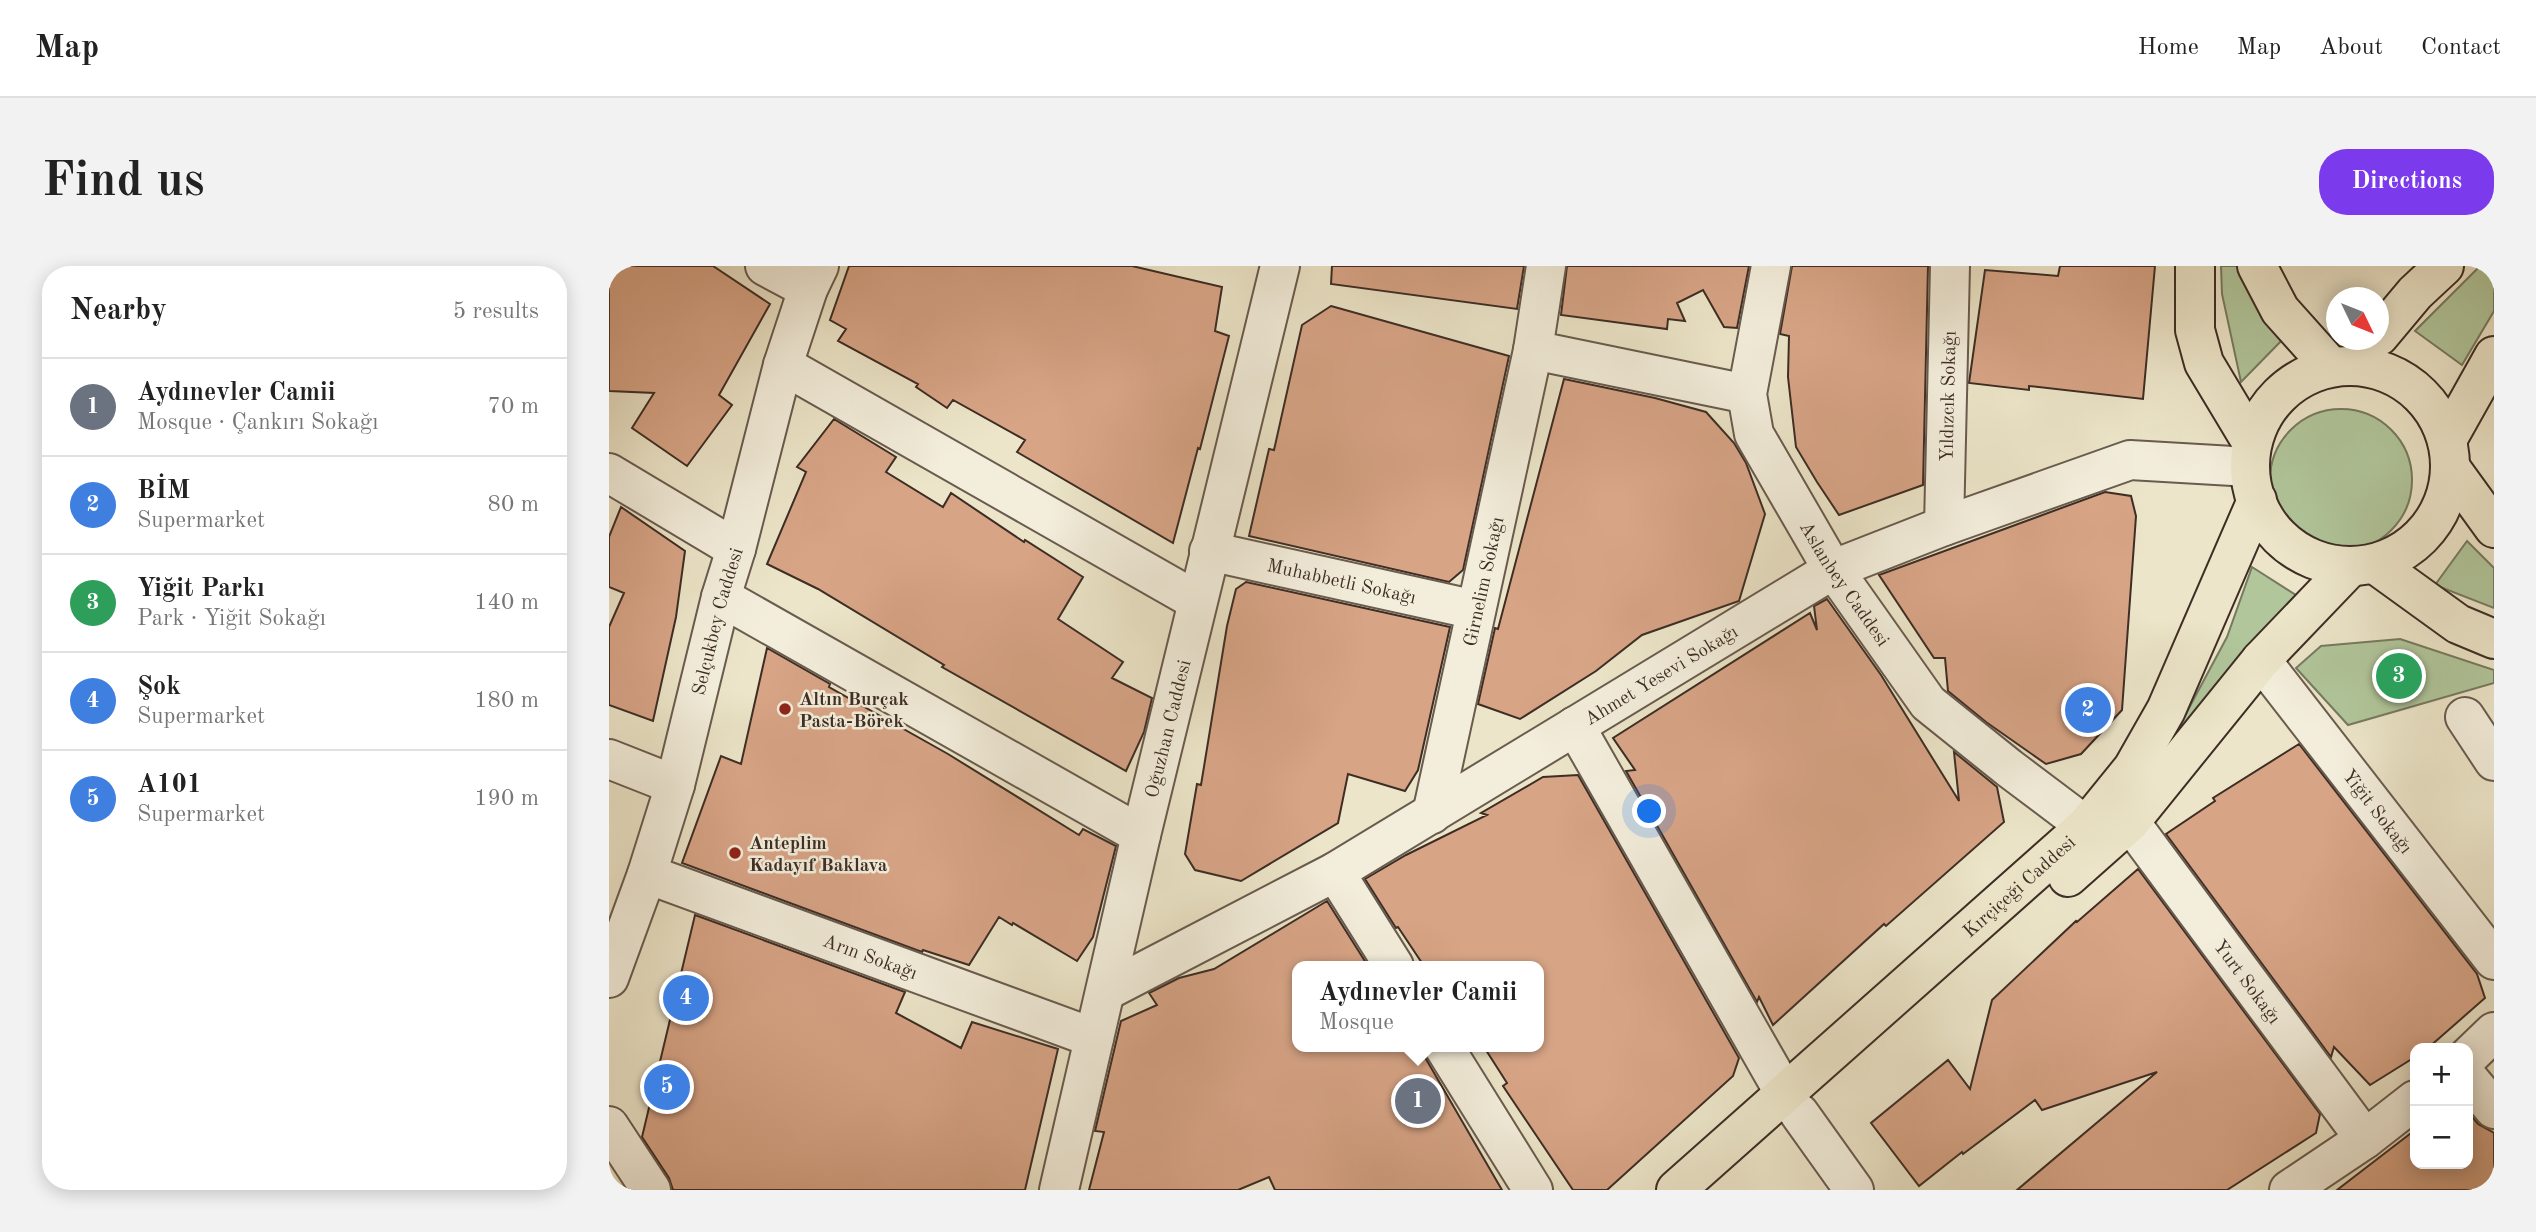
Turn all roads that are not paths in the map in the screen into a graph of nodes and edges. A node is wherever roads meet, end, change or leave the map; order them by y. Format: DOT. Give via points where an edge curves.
graph roads {
  1 [pos="765,266"];
  2 [pos="1546,266"];
  3 [pos="1771,266"];
  4 [pos="1950,266"];
  5 [pos="2195,266"];
  6 [pos="2257,266"];
  7 [pos="2444,266"];
  8 [pos="1279,268"];
  9 [pos="813,277"];
  10 [pos="1533,350"];
  11 [pos="2359,352"];
  12 [pos="2494,356"];
  13 [pos="783,365"];
  14 [pos="1747,394"];
  15 [pos="2449,453"];
  16 [pos="2253,470"];
  17 [pos="609,473"];
  18 [pos="1944,526"];
  19 [pos="2494,528"];
  20 [pos="736,549"];
  21 [pos="1209,551"];
  22 [pos="2363,565"];
  23 [pos="1834,569"];
  24 [pos="721,597"];
  25 [pos="1197,601"];
  26 [pos="1476,610"];
  27 [pos="2494,639"];
  28 [pos="2261,660"];
  29 [pos="2465,717"];
  30 [pos="1575,726"];
  31 [pos="609,759"];
  32 [pos="2494,761"];
  33 [pos="675,785"];
  34 [pos="1432,814"];
  35 [pos="2130,822"];
  36 [pos="2086,825"];
  37 [pos="1141,835"];
  38 [pos="1335,872"];
  39 [pos="647,874"];
  40 [pos="2494,960"];
  41 [pos="1391,961"];
  42 [pos="609,978"];
  43 [pos="1106,991"];
  44 [pos="2494,1032"];
  45 [pos="1094,1038"];
  46 [pos="1447,1052"];
  47 [pos="2473,1052"];
  48 [pos="2473,1084"];
  49 [pos="1792,1104"];
  50 [pos="2410,1104"];
  51 [pos="2494,1110"];
  52 [pos="609,1126"];
  53 [pos="2365,1139"];
  54 [pos="651,1190"];
  55 [pos="1059,1190"];
  56 [pos="1533,1190"];
  57 [pos="1676,1190"];
  58 [pos="1711,1190"];
  59 [pos="1854,1190"];
  60 [pos="2289,1190"];
  1 -- 9 [label="street"];
  2 -- 10 [label="street, Girnelim Sokağı"];
  3 -- 14 [label="street, Aslanbey Caddesi"];
  4 -- 18 [label="street, Yıldızcık Sokağı"];
  5 -- 16 [label="main road" via="2195,330 2204,363"];
  6 -- 11 [label="main road" via="2280,310"];
  7 -- 11 [label="main road"];
  8 -- 21 [label="street, Oğuzhan Caddesi"];
  9 -- 13 [label="street, Selçukbey Caddesi"];
  10 -- 14 [label="street"];
  10 -- 26 [label="street, Girnelim Sokağı"];
  11 -- 15 [label="main road" via="2375,368 2419,393 2438,416"];
  11 -- 16 [label="main road" via="2299,379 2273,400 2259,421"];
  12 -- 15 [label="main road"];
  13 -- 20 [label="street, Selçukbey Caddesi"];
  13 -- 25 [label="street"];
  14 -- 23 [label="street, Aslanbey Caddesi" via="1754,434"];
  15 -- 19 [label="main road"];
  15 -- 22 [label="main road" via="2447,491 2436,518 2399,554"];
  16 -- 18 [label="street, Ahmet Yesevi Sokağı" via="2130,460"];
  16 -- 22 [label="main road" via="2278,538 2325,564"];
  16 -- 36 [label="main road, Kırçiçeği Caddesi" via="2167,710 2133,768"];
  17 -- 20 [label="street"];
  18 -- 23 [label="street, Ahmet Yesevi Sokağı"];
  20 -- 24 [label="street, Selçukbey Caddesi"];
  21 -- 25 [label="street, Oğuzhan Caddesi"];
  21 -- 26 [label="street, Muhabbetli Sokağı"];
  22 -- 27 [label="main road" via="2458,624"];
  22 -- 28 [label="main road, Kırçiçeği Caddesi"];
  23 -- 30 [label="street, Ahmet Yesevi Sokağı"];
  23 -- 36 [label="street, Aslanbey Caddesi" via="1928,703"];
  24 -- 33 [label="street, Selçukbey Caddesi"];
  24 -- 37 [label="street"];
  25 -- 37 [label="street, Oğuzhan Caddesi"];
  26 -- 34 [label="street, Girnelim Sokağı"];
  28 -- 35 [label="main road, Kırçiçeği Caddesi"];
  28 -- 40 [label="street, Yiğit Sokağı"];
  29 -- 32 [label="street"];
  30 -- 34 [label="street, Ahmet Yesevi Sokağı"];
  30 -- 49 [label="street"];
  31 -- 33 [label="street"];
  33 -- 39 [label="street, Selçukbey Caddesi"];
  34 -- 38 [label="street, Ahmet Yesevi Sokağı"];
  35 -- 49 [label="main road, Kırçiçeği Caddesi"];
  35 -- 53 [label="street, Yurt Sokağı"];
  36 -- 49 [label="main road, Kırçiçeği Caddesi"];
  37 -- 43 [label="street, Oğuzhan Caddesi"];
  38 -- 41 [label="street"];
  38 -- 43 [label="street, Ahmet Yesevi Sokağı"];
  39 -- 42 [label="street, Selçukbey Caddesi"];
  39 -- 45 [label="street, Arın Sokağı"];
  43 -- 45 [label="street, Oğuzhan Caddesi"];
  44 -- 47 [label="street"];
  45 -- 55 [label="street, Oğuzhan Caddesi"];
  46 -- 56 [label="street"];
  48 -- 51 [label="street"];
  49 -- 57 [label="main road, Kırçiçeği Caddesi"];
  49 -- 58 [label="main road, Kırçiçeği Caddesi"];
  49 -- 59 [label="street"];
  50 -- 53 [label="street"];
  52 -- 54 [label="street"];
  53 -- 60 [label="street"];
}
